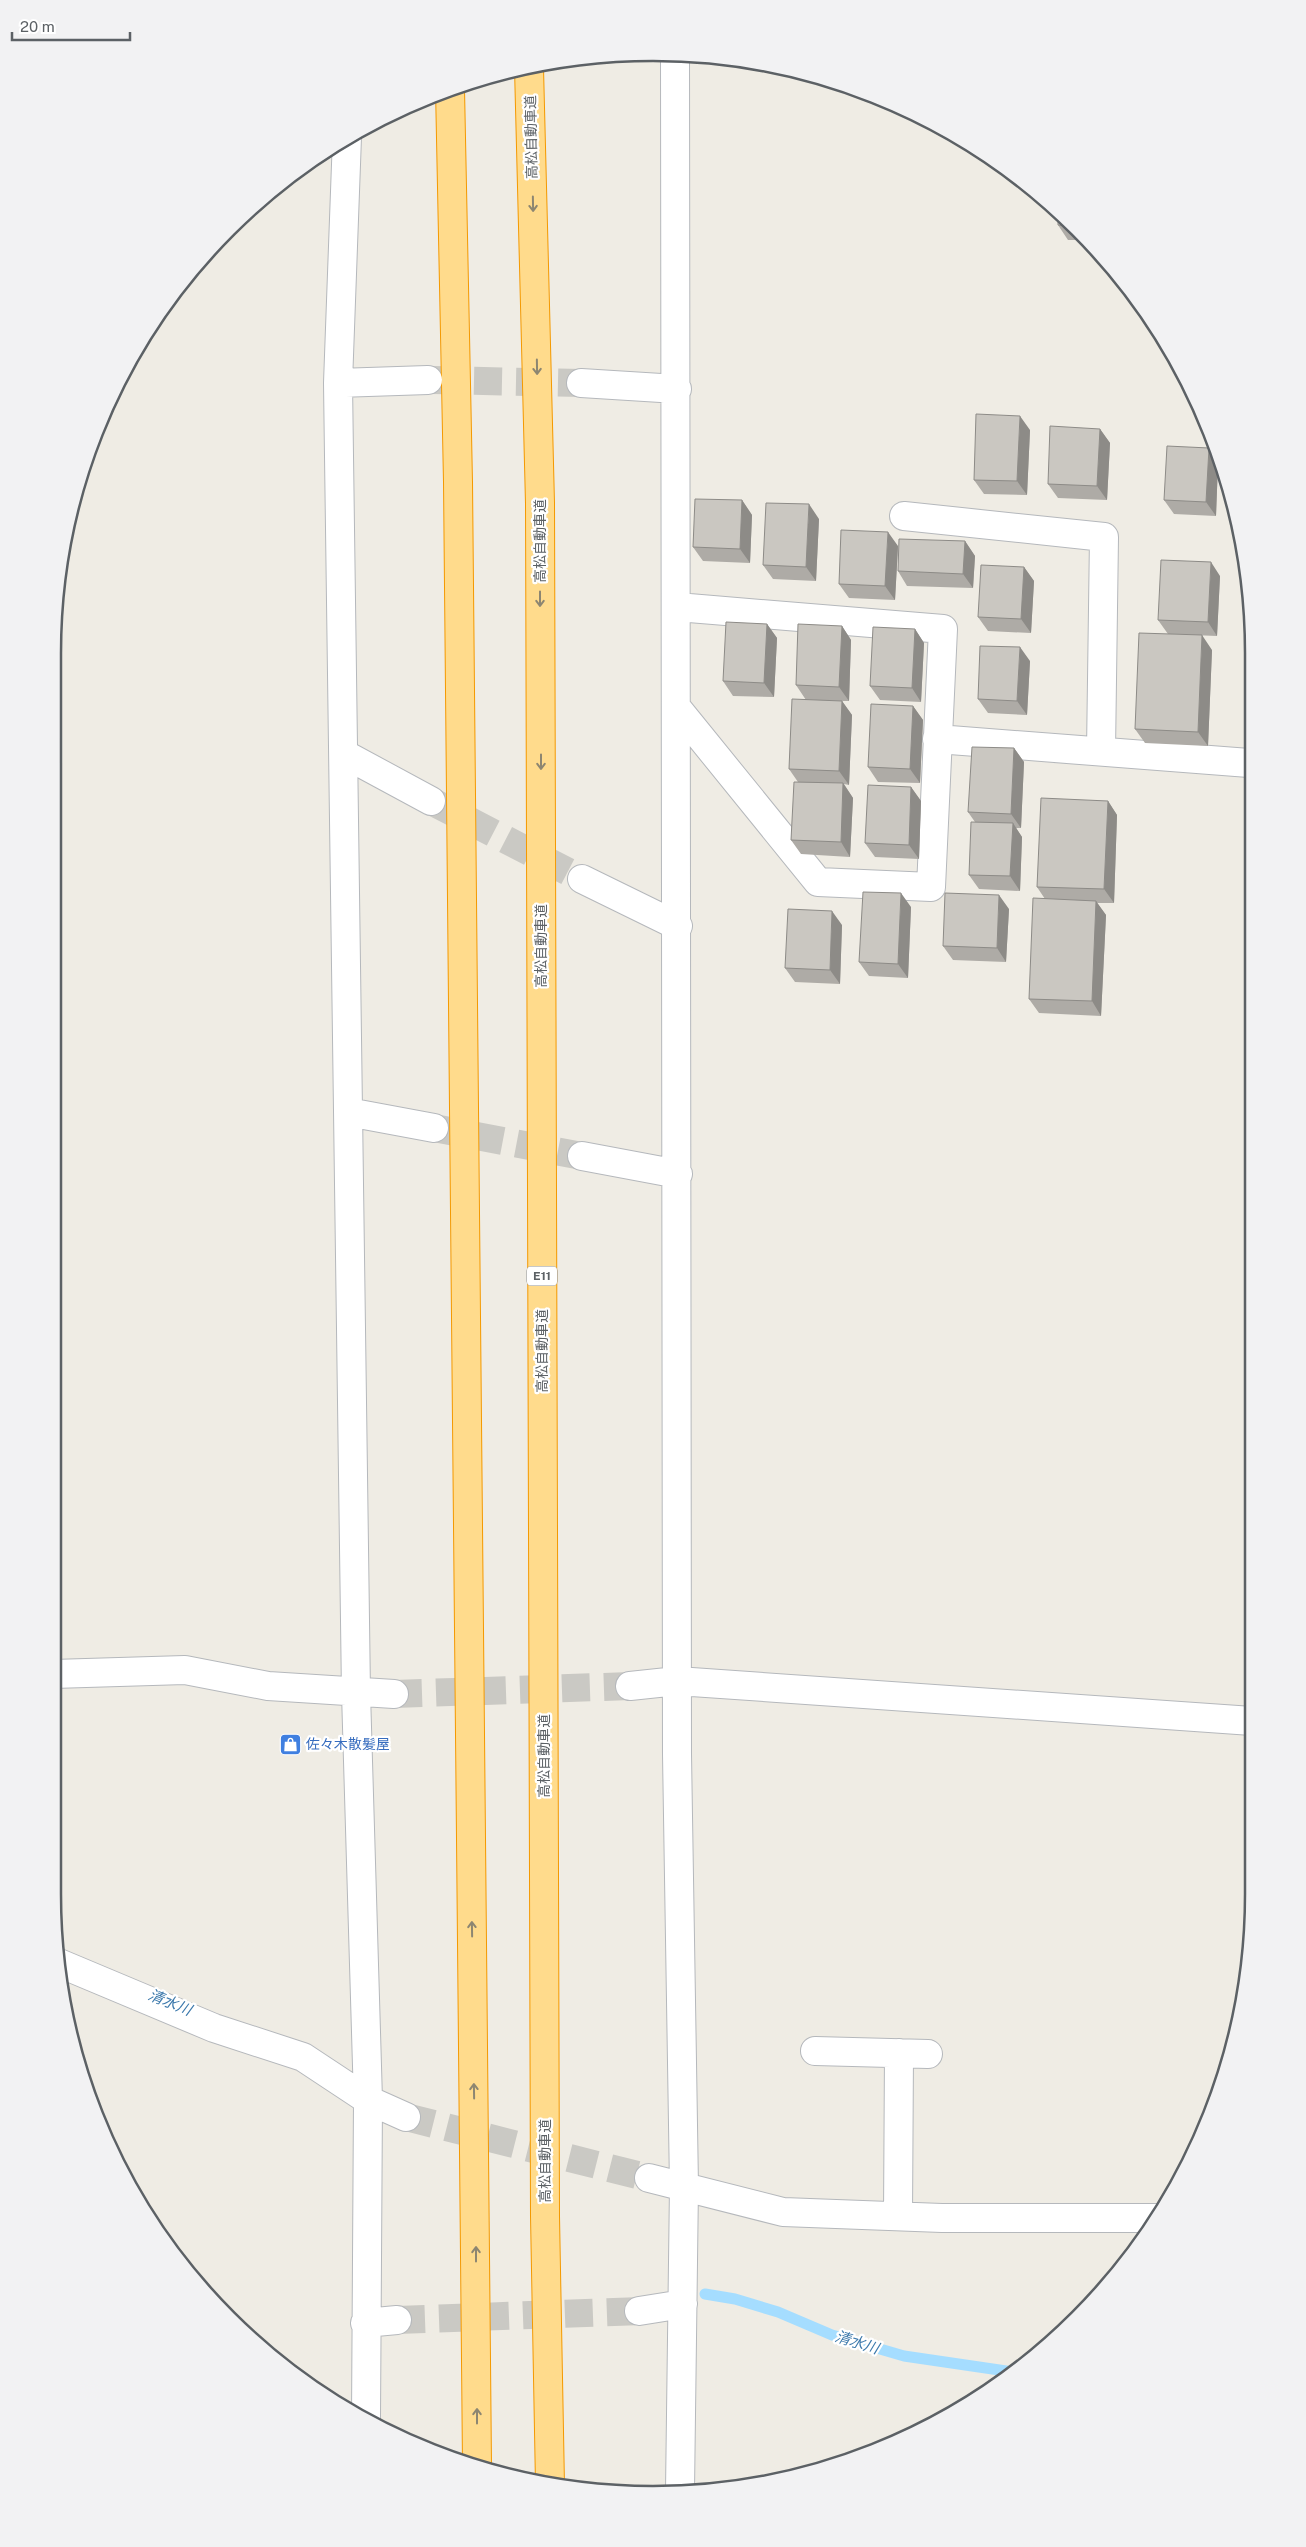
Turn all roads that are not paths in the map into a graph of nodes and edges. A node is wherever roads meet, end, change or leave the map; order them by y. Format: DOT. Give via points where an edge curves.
graph roads {
  1 [pos="675,62"];
  2 [pos="530,75"];
  3 [pos="450,98"];
  4 [pos="347,147"];
  5 [pos="428,380"];
  6 [pos="338,383"];
  7 [pos="580,383"];
  8 [pos="677,389"];
  9 [pos="904,516"];
  10 [pos="677,607"];
  11 [pos="677,708"];
  12 [pos="937,738"];
  13 [pos="1101,751"];
  14 [pos="344,754"];
  15 [pos="1245,763"];
  16 [pos="431,801"];
  17 [pos="582,879"];
  18 [pos="678,926"];
  19 [pos="348,1112"];
  20 [pos="434,1128"];
  21 [pos="582,1156"];
  22 [pos="678,1174"];
  23 [pos="61,1674"];
  24 [pos="677,1681"];
  25 [pos="630,1686"];
  26 [pos="356,1693"];
  27 [pos="394,1694"];
  28 [pos="1245,1721"];
  29 [pos="66,1966"];
  30 [pos="815,2051"];
  31 [pos="899,2053"];
  32 [pos="928,2054"];
  33 [pos="368,2100"];
  34 [pos="406,2117"];
  35 [pos="649,2178"];
  36 [pos="684,2186"];
  37 [pos="898,2216"];
  38 [pos="1148,2218"];
  39 [pos="683,2304"];
  40 [pos="638,2311"];
  41 [pos="397,2320"];
  42 [pos="365,2323"];
  43 [pos="366,2411"];
  44 [pos="477,2459"];
  45 [pos="550,2476"];
  46 [pos="680,2485"];
  1 -- 8 [label="street"];
  2 -- 45 [label="highway, 高松自動車道 / E11, one-way" via="540,504 545,2196"];
  44 -- 3 [label="highway, one-way" via="458,492"];
  4 -- 6 [label="street"];
  5 -- 6 [label="street"];
  6 -- 14 [label="street"];
  7 -- 8 [label="street"];
  8 -- 10 [label="street"];
  9 -- 13 [label="street" via="1104,538"];
  10 -- 11 [label="street"];
  10 -- 12 [label="street" via="943,629"];
  11 -- 12 [label="street" via="818,882 931,887"];
  11 -- 18 [label="street"];
  12 -- 13 [label="street"];
  13 -- 15 [label="street"];
  14 -- 16 [label="street"];
  14 -- 19 [label="street"];
  17 -- 18 [label="street"];
  18 -- 22 [label="street"];
  19 -- 20 [label="street"];
  19 -- 26 [label="street"];
  21 -- 22 [label="street"];
  22 -- 24 [label="street"];
  23 -- 26 [label="street" via="185,1670 268,1686"];
  24 -- 25 [label="street"];
  24 -- 28 [label="street"];
  24 -- 36 [label="street"];
  26 -- 27 [label="street"];
  26 -- 33 [label="street"];
  29 -- 33 [label="street" via="214,2028 303,2057"];
  30 -- 31 [label="street"];
  31 -- 32 [label="street"];
  31 -- 37 [label="street"];
  33 -- 34 [label="street"];
  33 -- 42 [label="street"];
  35 -- 36 [label="street"];
  36 -- 37 [label="street" via="783,2212"];
  36 -- 39 [label="street"];
  37 -- 38 [label="street"];
  39 -- 40 [label="street"];
  39 -- 46 [label="street"];
  41 -- 42 [label="street"];
  42 -- 43 [label="street"];
}
